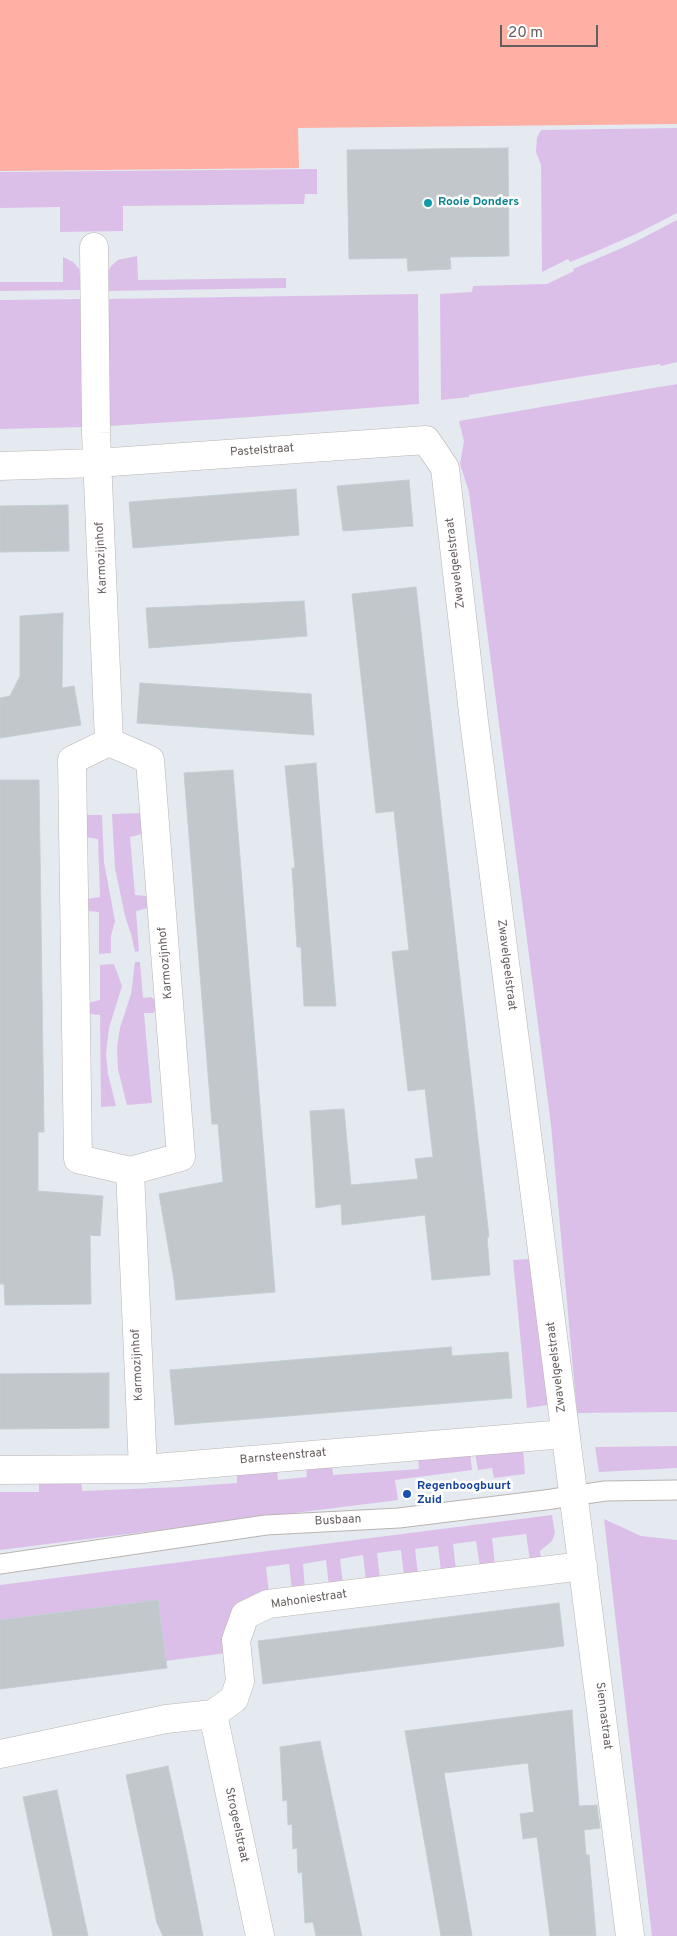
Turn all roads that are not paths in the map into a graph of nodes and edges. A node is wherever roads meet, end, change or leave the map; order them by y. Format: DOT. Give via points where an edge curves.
graph roads {
  1 [pos="94,247"];
  2 [pos="426,440"];
  3 [pos="97,463"];
  4 [pos="0,466"];
  5 [pos="109,742"];
  6 [pos="130,1171"];
  7 [pos="565,1434"];
  8 [pos="143,1468"];
  9 [pos="0,1470"];
  10 [pos="677,1490"];
  11 [pos="574,1496"];
  12 [pos="0,1564"];
  13 [pos="583,1566"];
  14 [pos="213,1714"];
  15 [pos="0,1754"];
  16 [pos="260,1936"];
  17 [pos="630,1936"];
  1 -- 3 [label="street"];
  2 -- 3 [label="street, Pastelstraat"];
  2 -- 7 [label="street, Zwavelgeelstraat" via="445,468"];
  3 -- 4 [label="street, Pastelstraat"];
  3 -- 5 [label="street, Karmozijnhof"];
  5 -- 6 [label="street, Karmozijnhof" via="72,760 78,1159"];
  5 -- 6 [label="street, Karmozijnhof" via="150,760 181,1157"];
  6 -- 8 [label="street, Karmozijnhof"];
  7 -- 8 [label="street, Barnsteenstraat"];
  7 -- 11 [label="street, Zwavelgeelstraat"];
  8 -- 9 [label="street, Barnsteenstraat"];
  10 -- 11 [label="lane, Busbaan" via="605,1491"];
  11 -- 12 [label="lane, Busbaan" via="399,1518 266,1525"];
  11 -- 13 [label="street, Siennastraat"];
  13 -- 14 [label="street, Mahoniestraat" via="268,1604 245,1615 236,1640 240,1680 234,1699"];
  13 -- 17 [label="street, Siennastraat"];
  14 -- 15 [label="street, Mahoniestraat" via="166,1719"];
  14 -- 16 [label="street, Strogeelstraat"];
}
